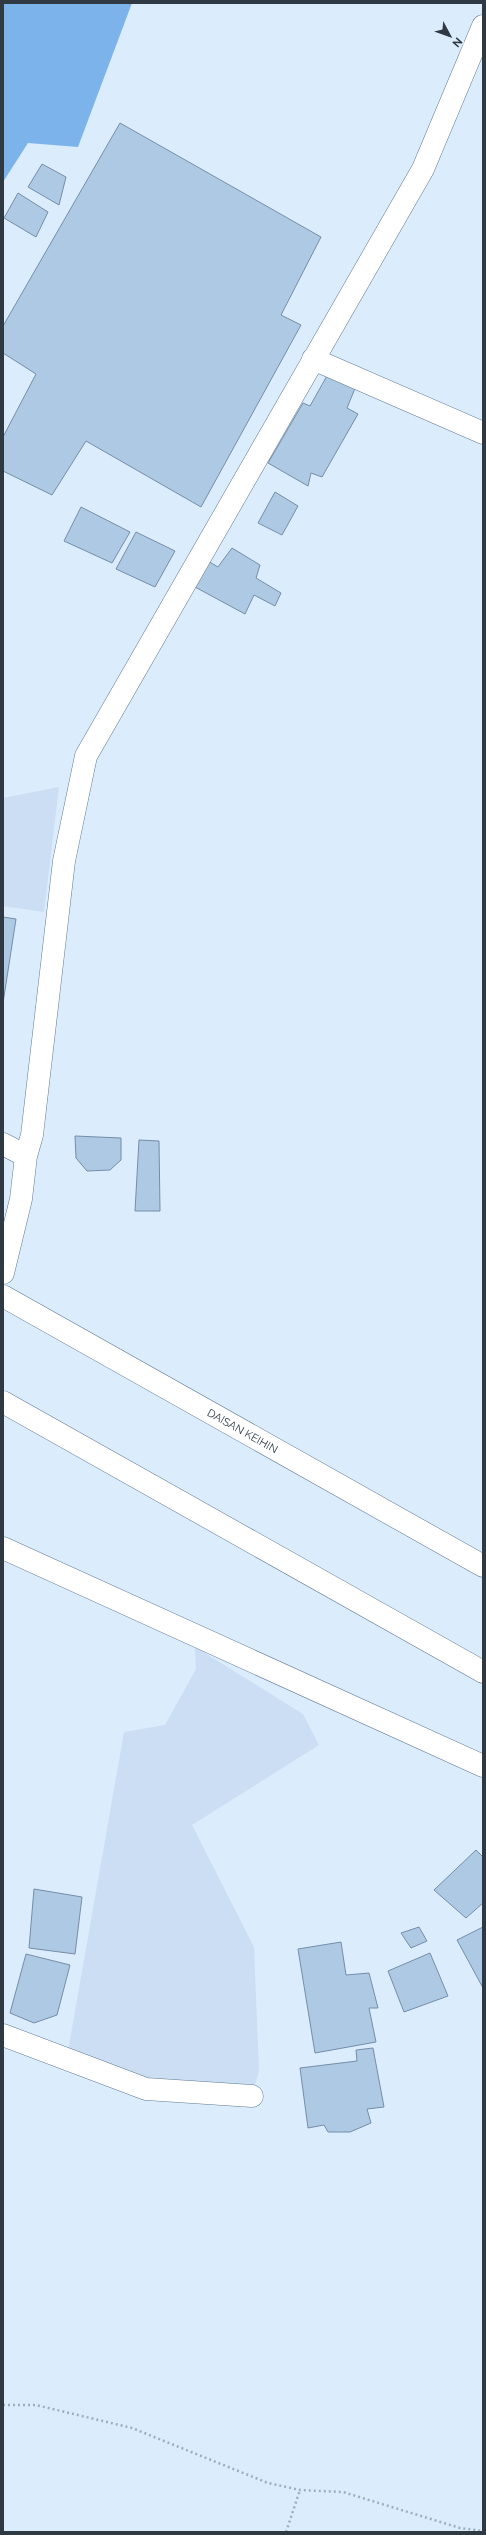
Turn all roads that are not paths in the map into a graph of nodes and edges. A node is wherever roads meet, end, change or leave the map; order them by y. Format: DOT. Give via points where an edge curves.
graph roads {
  1 [pos="483,26"];
  2 [pos="313,359"];
  3 [pos="483,433"];
  4 [pos="3,1144"];
  5 [pos="26,1156"];
  6 [pos="3,1273"];
  7 [pos="3,1296"];
  8 [pos="3,1402"];
  9 [pos="3,1548"];
  10 [pos="483,1566"];
  11 [pos="483,1672"];
  12 [pos="483,1766"];
  13 [pos="3,2035"];
  14 [pos="252,2096"];
  1 -- 2 [label="main road" via="423,169"];
  2 -- 3 [label="main road"];
  2 -- 5 [label="main road" via="86,756 64,861 32,1135"];
  4 -- 5 [label="main road"];
  5 -- 6 [label="main road" via="21,1199"];
  7 -- 10 [label="main road, DAISAN KEIHIN"];
  8 -- 11 [label="main road"];
  9 -- 12 [label="main road"];
  13 -- 14 [label="main road" via="146,2089"];
}
